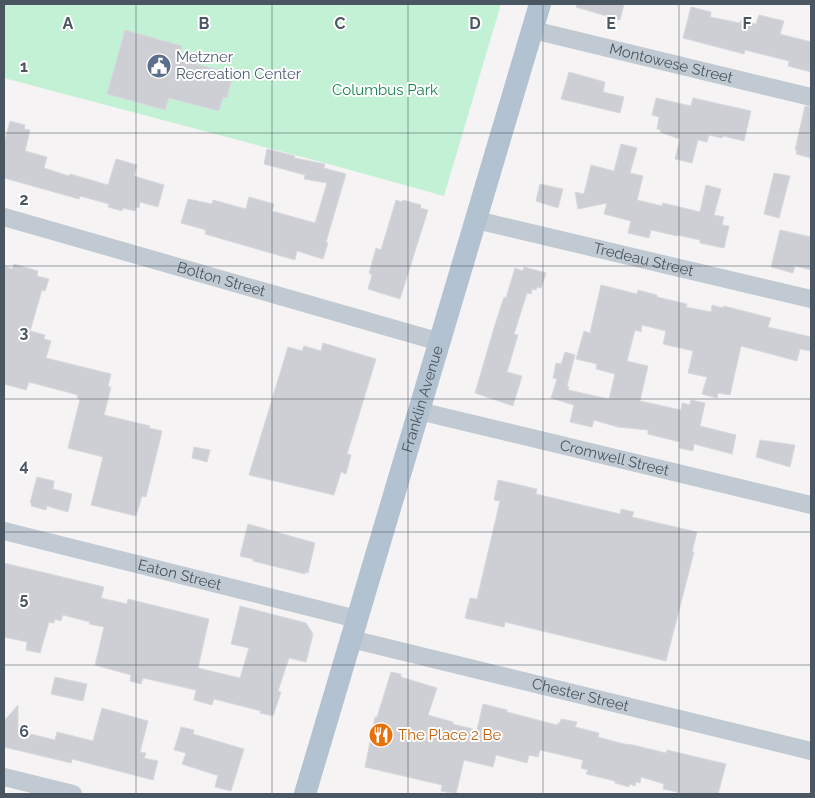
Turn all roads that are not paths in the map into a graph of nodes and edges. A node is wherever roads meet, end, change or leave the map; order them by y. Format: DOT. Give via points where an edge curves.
graph roads {
  1 [pos="540,4"];
  2 [pos="532,30"];
  3 [pos="811,97"];
  4 [pos="4,217"];
  5 [pos="476,220"];
  6 [pos="811,300"];
  7 [pos="440,342"];
  8 [pos="419,411"];
  9 [pos="811,505"];
  10 [pos="4,532"];
  11 [pos="354,629"];
  12 [pos="811,751"];
  13 [pos="4,776"];
  14 [pos="73,794"];
  15 [pos="305,794"];
  1 -- 2 [label="main road, Franklin Avenue"];
  2 -- 3 [label="street, Montowese Street"];
  2 -- 5 [label="main road, Franklin Avenue"];
  4 -- 7 [label="street, Bolton Street"];
  5 -- 6 [label="street, Tredeau Street"];
  5 -- 7 [label="main road, Franklin Avenue"];
  7 -- 8 [label="main road, Franklin Avenue"];
  8 -- 9 [label="street, Cromwell Street"];
  8 -- 11 [label="main road, Franklin Avenue"];
  10 -- 11 [label="street, Eaton Street"];
  11 -- 12 [label="street, Chester Street"];
  11 -- 15 [label="main road, Franklin Avenue"];
  13 -- 14 [label="street"];
}
